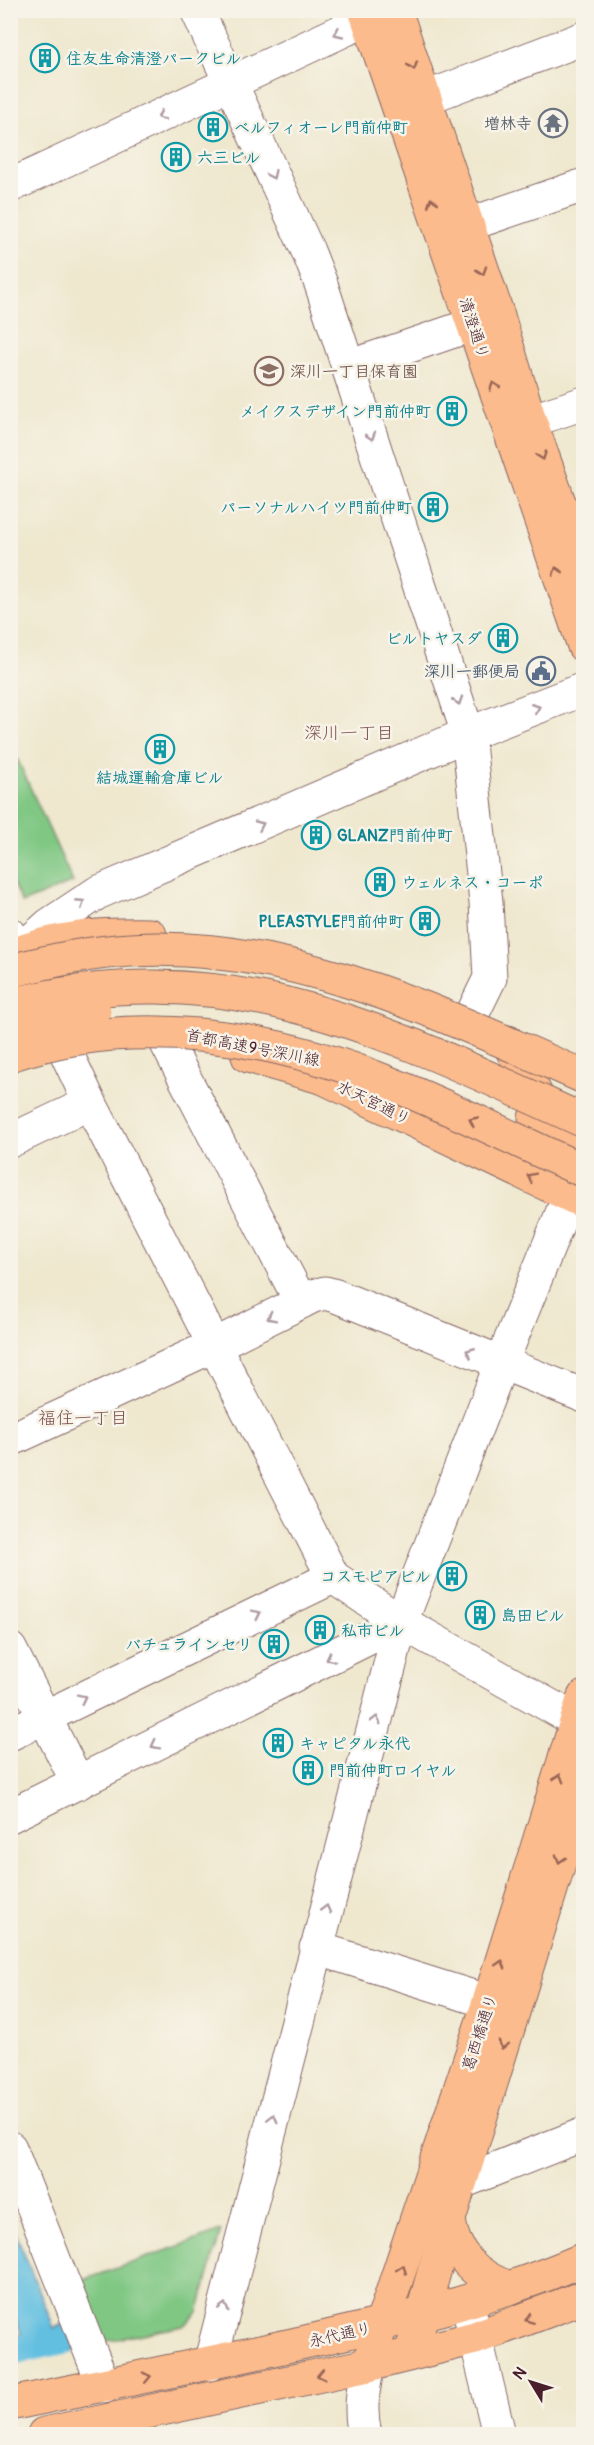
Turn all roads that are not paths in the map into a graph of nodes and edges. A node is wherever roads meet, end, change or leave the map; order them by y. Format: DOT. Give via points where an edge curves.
graph roads {
  1 [pos="197,10"];
  2 [pos="380,13"];
  3 [pos="584,38"];
  4 [pos="230,84"];
  5 [pos="423,99"];
  6 [pos="584,185"];
  7 [pos="10,186"];
  8 [pos="467,225"];
  9 [pos="486,320"];
  10 [pos="348,367"];
  11 [pos="584,403"];
  12 [pos="530,421"];
  13 [pos="584,572"];
  14 [pos="584,646"];
  15 [pos="584,689"];
  16 [pos="468,734"];
  17 [pos="13,953"];
  18 [pos="10,1005"];
  19 [pos="468,1023"];
  20 [pos="10,1029"];
  21 [pos="508,1042"];
  22 [pos="167,1044"];
  23 [pos="64,1050"];
  24 [pos="10,1055"];
  25 [pos="584,1056"];
  26 [pos="10,1064"];
  27 [pos="550,1064"];
  28 [pos="584,1077"];
  29 [pos="90,1103"];
  30 [pos="584,1121"];
  31 [pos="10,1141"];
  32 [pos="584,1141"];
  33 [pos="579,1190"];
  34 [pos="301,1302"];
  35 [pos="215,1345"];
  36 [pos="501,1364"];
  37 [pos="584,1396"];
  38 [pos="10,1440"];
  39 [pos="333,1577"];
  40 [pos="401,1622"];
  41 [pos="10,1648"];
  42 [pos="581,1714"];
  43 [pos="44,1716"];
  44 [pos="10,1734"];
  45 [pos="584,1783"];
  46 [pos="78,1784"];
  47 [pos="10,1816"];
  48 [pos="316,1948"];
  49 [pos="489,2002"];
  50 [pos="584,2134"];
  51 [pos="10,2148"];
  52 [pos="462,2182"];
  53 [pos="449,2219"];
  54 [pos="584,2259"];
  55 [pos="510,2288"];
  56 [pos="584,2297"];
  57 [pos="467,2302"];
  58 [pos="422,2313"];
  59 [pos="382,2324"];
  60 [pos="476,2337"];
  61 [pos="411,2354"];
  62 [pos="210,2364"];
  63 [pos="368,2365"];
  64 [pos="97,2387"];
  65 [pos="12,2404"];
  66 [pos="139,2425"];
  67 [pos="44,2434"];
  68 [pos="365,2434"];
  69 [pos="499,2434"];
  1 -- 4 [label="street"];
  2 -- 4 [label="street, one-way"];
  2 -- 5 [label="main road, 清澄通り, one-way"];
  9 -- 2 [label="main road, 清澄通り, one-way"];
  3 -- 5 [label="street"];
  4 -- 7 [label="street, one-way"];
  4 -- 10 [label="street, one-way" via="308,251"];
  5 -- 8 [label="main road, 清澄通り"];
  6 -- 8 [label="street"];
  8 -- 9 [label="main road, 清澄通り, one-way"];
  9 -- 10 [label="street"];
  9 -- 12 [label="main road, 清澄通り"];
  14 -- 9 [label="main road, 清澄通り, one-way"];
  10 -- 16 [label="street, one-way"];
  11 -- 12 [label="street"];
  12 -- 13 [label="main road, 清澄通り, one-way"];
  16 -- 15 [label="street, one-way"];
  17 -- 16 [label="street, one-way" via="98,893"];
  16 -- 19 [label="street" via="490,978"];
  17 -- 19 [label="main road" via="53,941 85,937 171,935 198,939 293,958 369,979"];
  17 -- 23 [label="street"];
  17 -- 28 [label="main road, bridge" via="68,958 132,950 203,951 269,960 381,992"];
  18 -- 30 [label="main road, bridge" via="70,993 155,986 221,990 277,1000 419,1047"];
  19 -- 21 [label="main road"];
  20 -- 32 [label="main road, bridge" via="103,1009 168,1007 247,1014 281,1021 417,1066"];
  21 -- 27 [label="main road"];
  21 -- 32 [label="main road" via="540,1102"];
  22 -- 23 [label="main road, 水天宮通り" via="104,1044"];
  33 -- 22 [label="main road, 水天宮通り, one-way" via="324,1078 266,1060"];
  22 -- 34 [label="street"];
  23 -- 26 [label="main road, 水天宮通り"];
  23 -- 29 [label="street"];
  33 -- 24 [label="main road, 首都高速9号深川線, one-way, bridge" via="390,1083 294,1052 202,1036 140,1032 78,1039"];
  25 -- 27 [label="main road"];
  27 -- 28 [label="main road"];
  29 -- 31 [label="street"];
  29 -- 35 [label="street"];
  33 -- 36 [label="street"];
  34 -- 35 [label="street, one-way"];
  36 -- 34 [label="street, one-way" via="336,1296 325,1293"];
  35 -- 38 [label="street"];
  35 -- 39 [label="street"];
  36 -- 37 [label="street"];
  36 -- 40 [label="street"];
  39 -- 40 [label="street"];
  43 -- 39 [label="street, one-way"];
  40 -- 42 [label="street"];
  40 -- 46 [label="street, one-way"];
  48 -- 40 [label="street, one-way"];
  41 -- 43 [label="street"];
  49 -- 42 [label="main road, 葛西橋通り, one-way"];
  43 -- 44 [label="street"];
  43 -- 46 [label="street"];
  45 -- 52 [label="main road, 葛西橋通り, one-way"];
  46 -- 47 [label="street"];
  48 -- 49 [label="street"];
  62 -- 48 [label="street, one-way"];
  59 -- 49 [label="main road, 葛西橋通り, one-way"];
  50 -- 52 [label="street"];
  51 -- 64 [label="street"];
  52 -- 53 [label="main road, 葛西橋通り"];
  53 -- 55 [label="main road" via="450,2235 462,2256 492,2280"];
  53 -- 58 [label="main road, 葛西橋通り"];
  54 -- 55 [label="main road, 永代通り"];
  55 -- 57 [label="main road, 永代通り"];
  56 -- 60 [label="main road, one-way"];
  57 -- 58 [label="main road, 永代通り"];
  57 -- 60 [label="street"];
  58 -- 59 [label="main road, 永代通り"];
  58 -- 61 [label="main road, 葛西橋通り"];
  59 -- 62 [label="main road, 永代通り"];
  59 -- 63 [label="main road, 葛西橋通り"];
  60 -- 61 [label="main road"];
  60 -- 69 [label="street"];
  61 -- 63 [label="main road"];
  64 -- 62 [label="main road, 永代通り, one-way"];
  63 -- 66 [label="main road, one-way"];
  63 -- 68 [label="street" via="360,2416"];
  64 -- 65 [label="main road, 永代通り"];
  66 -- 67 [label="main road" via="102,2422"];
}
